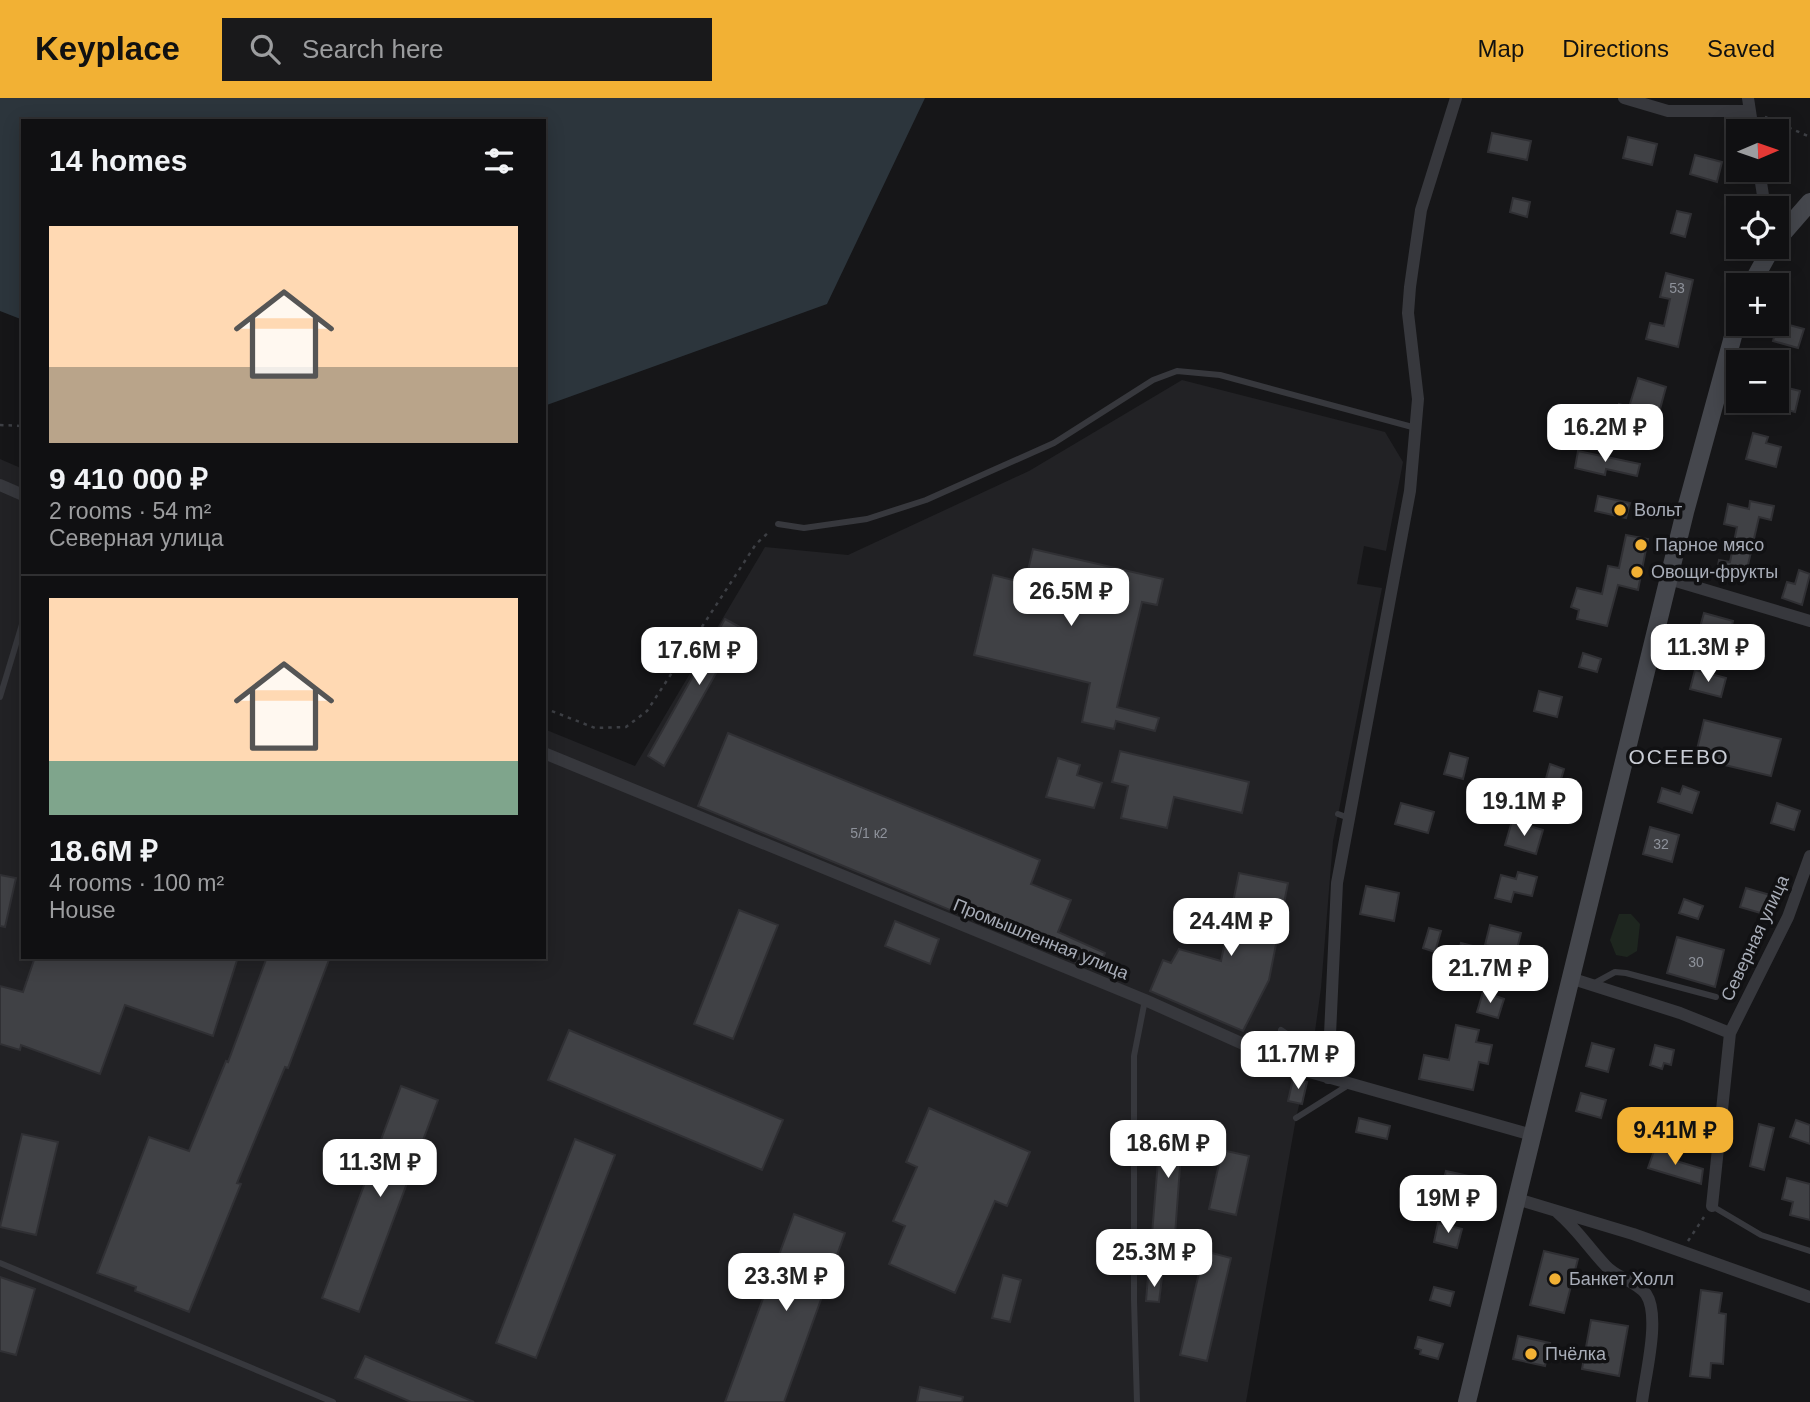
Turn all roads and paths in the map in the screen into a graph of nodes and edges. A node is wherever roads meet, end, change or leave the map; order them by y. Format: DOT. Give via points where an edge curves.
graph roads {
  1 [pos="1456,98"];
  2 [pos="1624,98"];
  3 [pos="1749,104"];
  4 [pos="1810,137"];
  5 [pos="1810,202"];
  6 [pos="1789,226"];
  7 [pos="1733,336"];
  8 [pos="0,425"];
  9 [pos="21,426"];
  10 [pos="1416,428"];
  11 [pos="0,485"];
  12 [pos="21,494"];
  13 [pos="778,524"];
  14 [pos="1669,579"];
  15 [pos="1810,621"];
  16 [pos="21,628"];
  17 [pos="0,698"];
  18 [pos="546,709"];
  19 [pos="546,754"];
  20 [pos="1810,856"];
  21 [pos="1570,978"];
  22 [pos="1591,985"];
  23 [pos="1716,997"];
  24 [pos="1145,1000"];
  25 [pos="1281,1030"];
  26 [pos="1730,1033"];
  27 [pos="1328,1062"];
  28 [pos="1328,1078"];
  29 [pos="1350,1084"];
  30 [pos="1296,1118"];
  31 [pos="1532,1135"];
  32 [pos="1517,1199"];
  33 [pos="1712,1206"];
  34 [pos="1552,1208"];
  35 [pos="1682,1251"];
  36 [pos="1810,1251"];
  37 [pos="0,1263"];
  38 [pos="1810,1297"];
  39 [pos="333,1402"];
  40 [pos="1138,1402"];
  41 [pos="1467,1402"];
  42 [pos="1642,1402"];
  1 -- 10 [label="street" via="1421,210 1410,287"];
  2 -- 3 [label="street" via="1668,111"];
  3 -- 4 [label="path"];
  5 -- 6 [label="main road"];
  7 -- 14 [label="main road"];
  8 -- 9 [label="path"];
  10 -- 13 [label="lane" via="1220,375 1177,371 1153,380 1054,443 926,500 867,519 804,527"];
  10 -- 27 [label="street" via="1410,491 1343,816"];
  11 -- 12 [label="street"];
  13 -- 18 [label="path" via="756,544 647,711 626,727 595,728"];
  14 -- 15 [label="street"];
  14 -- 21 [label="main road"];
  16 -- 17 [label="lane"];
  19 -- 24 [label="street, Промышленная улица"];
  20 -- 26 [label="street, Северная улица" via="1788,917"];
  21 -- 22 [label="street"];
  21 -- 31 [label="main road"];
  22 -- 23 [label="lane" via="1615,972 1626,973"];
  22 -- 26 [label="street"];
  24 -- 28 [label="street, Промышленная улица"];
  24 -- 40 [label="lane" via="1134,1056"];
  25 -- 27 [label="lane"];
  26 -- 33 [label="street, Северная улица"];
  27 -- 28 [label="street"];
  28 -- 29 [label="street, Промышленная улица"];
  29 -- 30 [label="lane"];
  29 -- 31 [label="street, Промышленная улица"];
  31 -- 32 [label="main road"];
  32 -- 34 [label="street"];
  32 -- 41 [label="main road"];
  33 -- 35 [label="path"];
  33 -- 36 [label="lane" via="1761,1236"];
  34 -- 35 [label="street"];
  34 -- 42 [label="street" via="1581,1232 1608,1268 1647,1296 1653,1320"];
  35 -- 38 [label="street"];
  37 -- 39 [label="lane"];
}
